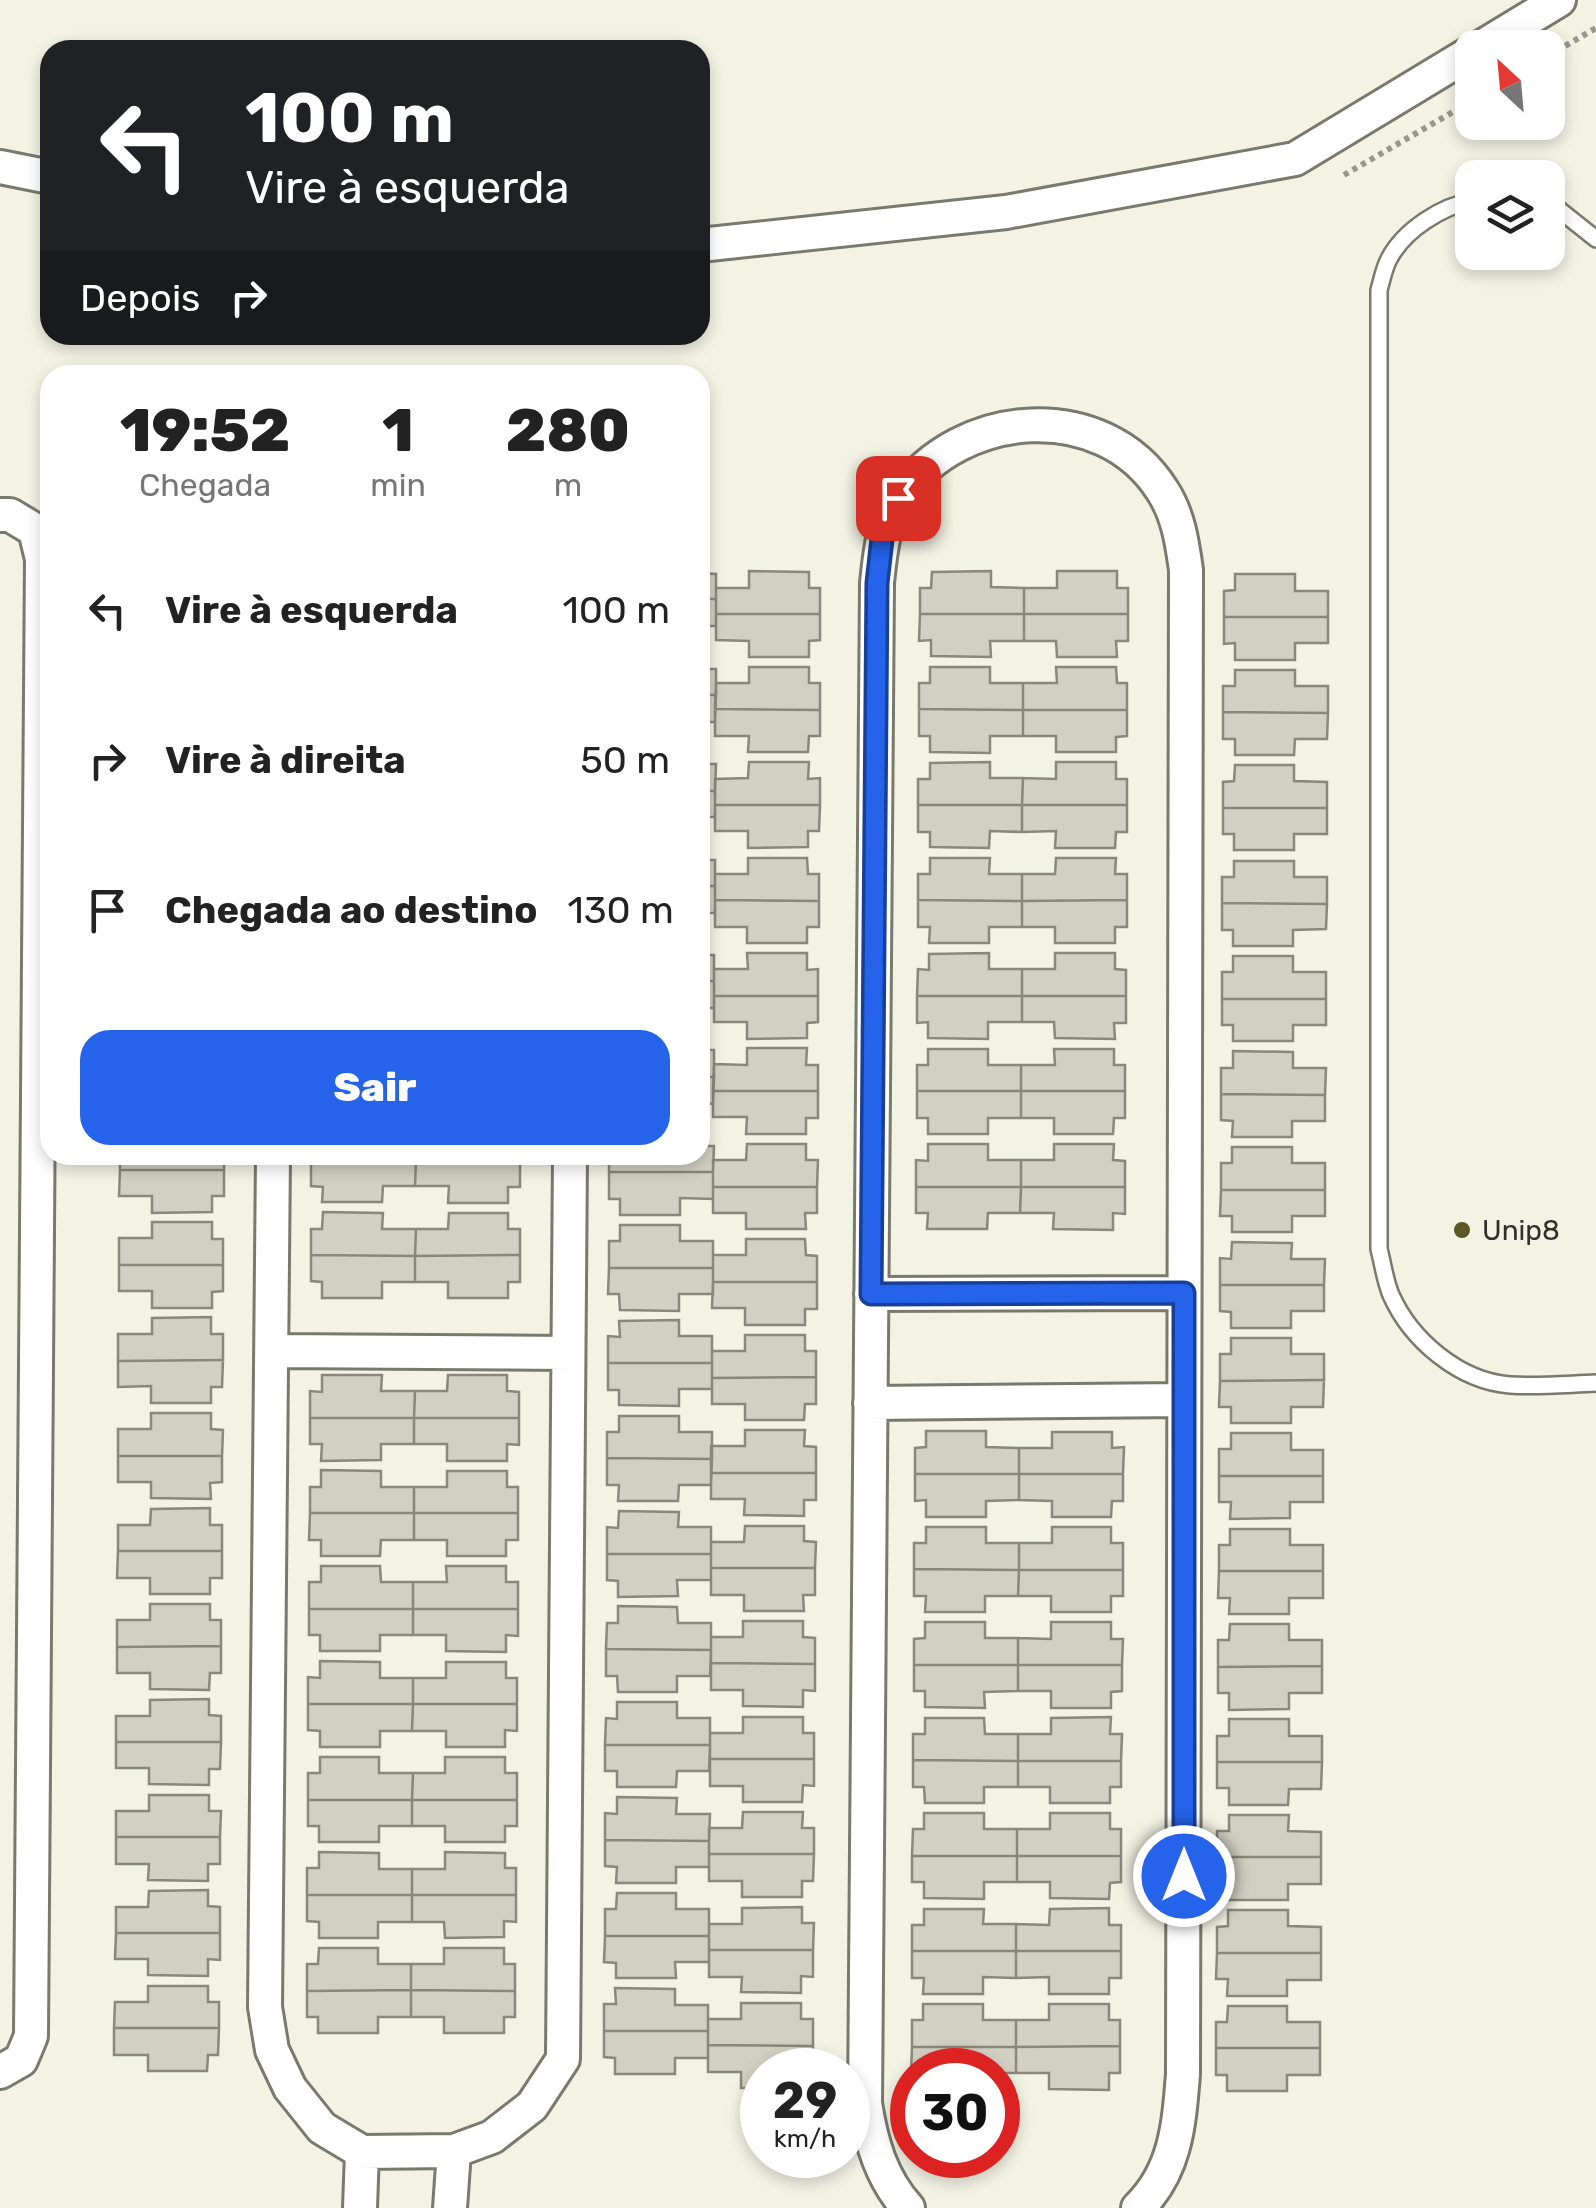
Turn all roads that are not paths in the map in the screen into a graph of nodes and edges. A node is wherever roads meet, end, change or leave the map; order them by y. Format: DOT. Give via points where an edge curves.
graph roads {
  1 [pos="1558,0"];
  2 [pos="1509,30"];
  3 [pos="1455,62"];
  4 [pos="0,167"];
  5 [pos="40,175"];
  6 [pos="1455,204"];
  7 [pos="1565,214"];
  8 [pos="1596,239"];
  9 [pos="710,245"];
  10 [pos="0,515"];
  11 [pos="40,551"];
  12 [pos="40,828"];
  13 [pos="273,1165"];
  14 [pos="570,1165"];
  15 [pos="1184,1293"];
  16 [pos="871,1294"];
  17 [pos="273,1350"];
  18 [pos="568,1353"];
  19 [pos="1596,1384"];
  20 [pos="1184,1400"];
  21 [pos="870,1403"];
  22 [pos="0,2072"];
  23 [pos="454,2151"];
  24 [pos="362,2152"];
  25 [pos="360,2208"];
  26 [pos="450,2208"];
  27 [pos="908,2208"];
  28 [pos="1138,2208"];
  1 -- 2 [label="street"];
  3 -- 9 [label="street" via="1295,159 1006,212"];
  4 -- 5 [label="street"];
  6 -- 19 [label="lane" via="1414,229 1390,258 1379,290 1379,1249 1390,1293 1409,1326 1440,1356 1471,1375 1507,1385"];
  7 -- 8 [label="lane"];
  10 -- 11 [label="street" via="35,530"];
  12 -- 22 [label="street" via="31,2036 21,2060"];
  13 -- 17 [label="street"];
  14 -- 18 [label="street"];
  15 -- 16 [label="street"];
  15 -- 16 [label="street" via="1186,570 1180,528 1162,489 1130,455 1090,434 1048,426 1000,427 926,463 898,498 882,539"];
  15 -- 20 [label="street"];
  16 -- 21 [label="street"];
  17 -- 18 [label="street"];
  17 -- 24 [label="street" via="264,2008 272,2050 290,2088 322,2128"];
  18 -- 23 [label="street" via="564,2058 532,2106 492,2137"];
  20 -- 21 [label="street"];
  20 -- 28 [label="street" via="1183,2074 1177,2141 1151,2196"];
  21 -- 27 [label="street" via="865,2103 871,2146"];
  23 -- 24 [label="street"];
  23 -- 26 [label="street"];
  24 -- 25 [label="street"];
}
